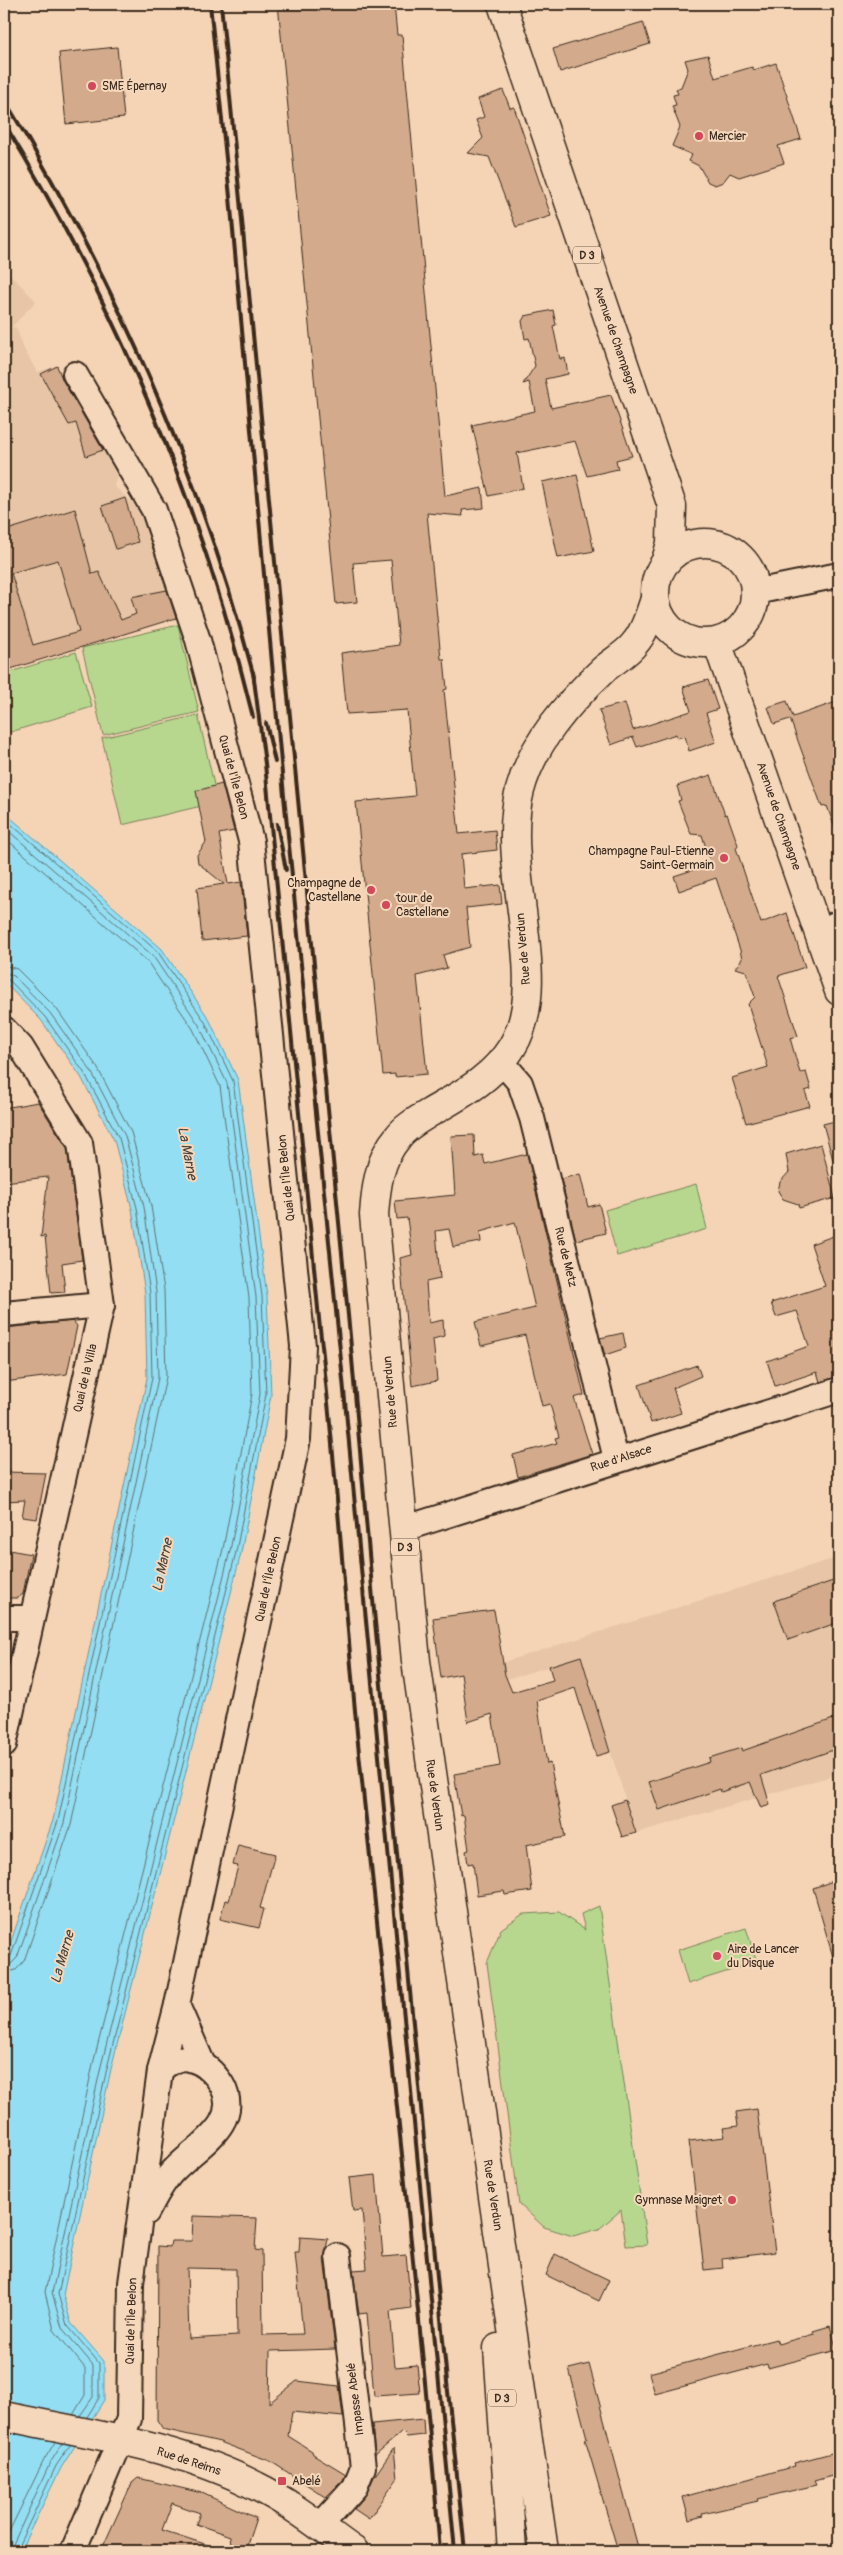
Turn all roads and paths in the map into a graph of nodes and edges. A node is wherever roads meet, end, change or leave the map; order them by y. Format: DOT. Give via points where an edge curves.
graph roads {
  1 [pos="502,4"];
  2 [pos="75,374"];
  3 [pos="672,506"];
  4 [pos="714,544"];
  5 [pos="666,561"];
  6 [pos="839,576"];
  7 [pos="755,592"];
  8 [pos="655,599"];
  9 [pos="682,638"];
  10 [pos="718,642"];
  11 [pos="635,643"];
  12 [pos="829,927"];
  13 [pos="839,991"];
  14 [pos="4,1029"];
  15 [pos="13,1048"];
  16 [pos="502,1062"];
  17 [pos="102,1305"];
  18 [pos="4,1314"];
  19 [pos="839,1390"];
  20 [pos="616,1459"];
  21 [pos="403,1529"];
  22 [pos="4,1618"];
  23 [pos="30,1618"];
  24 [pos="4,1745"];
  25 [pos="177,2006"];
  26 [pos="202,2062"];
  27 [pos="160,2071"];
  28 [pos="140,2224"];
  29 [pos="500,2244"];
  30 [pos="338,2256"];
  31 [pos="4,2416"];
  32 [pos="118,2433"];
  33 [pos="319,2526"];
  34 [pos="73,2551"];
  35 [pos="354,2551"];
  36 [pos="512,2551"];
  37 [pos="544,2551"];
  1 -- 3 [label="main road, Avenue de Champagne / D 3"];
  2 -- 25 [label="street, Quai de l'Île Belon" via="154,510 198,640 251,841 303,1346 298,1439"];
  3 -- 4 [label="main road, Avenue de Champagne / D 3"];
  3 -- 5 [label="main road, Avenue de Champagne / D 3" via="671,543"];
  4 -- 5 [label="main road" via="688,546"];
  4 -- 7 [label="main road" via="727,548 747,566"];
  5 -- 8 [label="main road" via="655,585"];
  6 -- 7 [label="street"];
  7 -- 10 [label="main road" via="753,609 745,624"];
  8 -- 9 [label="main road" via="664,622"];
  8 -- 11 [label="main road, Rue de Verdun / D 3"];
  9 -- 10 [label="main road"];
  9 -- 11 [label="main road"];
  10 -- 12 [label="main road, Avenue de Champagne"];
  11 -- 16 [label="main road, Rue de Verdun / D 3" via="579,693 559,717 541,743 520,790 514,835 526,953 526,1005 520,1034"];
  12 -- 13 [label="main road, Avenue de Champagne"];
  14 -- 15 [label="street, Quai de la Villa"];
  15 -- 17 [label="street, Quai de la Villa" via="80,1143"];
  16 -- 20 [label="street, Rue de Metz" via="520,1083 532,1118"];
  16 -- 21 [label="main road, Rue de Verdun / D 3" via="476,1086 412,1124 398,1136 376,1185 374,1215"];
  17 -- 18 [label="street"];
  17 -- 23 [label="street, Quai de la Villa"];
  19 -- 20 [label="street, Rue d'Alsace"];
  20 -- 21 [label="street, Rue d'Alsace"];
  21 -- 29 [label="main road, Rue de Verdun / D 3" via="418,1678"];
  22 -- 23 [label="street"];
  23 -- 24 [label="street, Quai de la Villa"];
  25 -- 26 [label="street, Quai de l'Île Belon"];
  25 -- 27 [label="street, Quai de l'Île Belon"];
  26 -- 27 [label="street" via="184,2057"];
  26 -- 28 [label="street, Quai de l'Île Belon" via="216,2075 227,2095 227,2113 219,2128 164,2182"];
  27 -- 28 [label="street, Quai de l'Île Belon"];
  28 -- 32 [label="street, Quai de l'Île Belon" via="131,2283"];
  29 -- 36 [label="main road, Rue de Verdun / D 3" via="498,2339"];
  29 -- 37 [label="main road, Rue de Verdun / D 3"];
  30 -- 33 [label="street, Impasse Abelé" via="363,2467 355,2487"];
  31 -- 32 [label="main road, Rue de Reims"];
  32 -- 33 [label="main road, Rue de Reims" via="258,2486"];
  32 -- 34 [label="street"];
  33 -- 35 [label="main road, Rue de Reims"];
}
